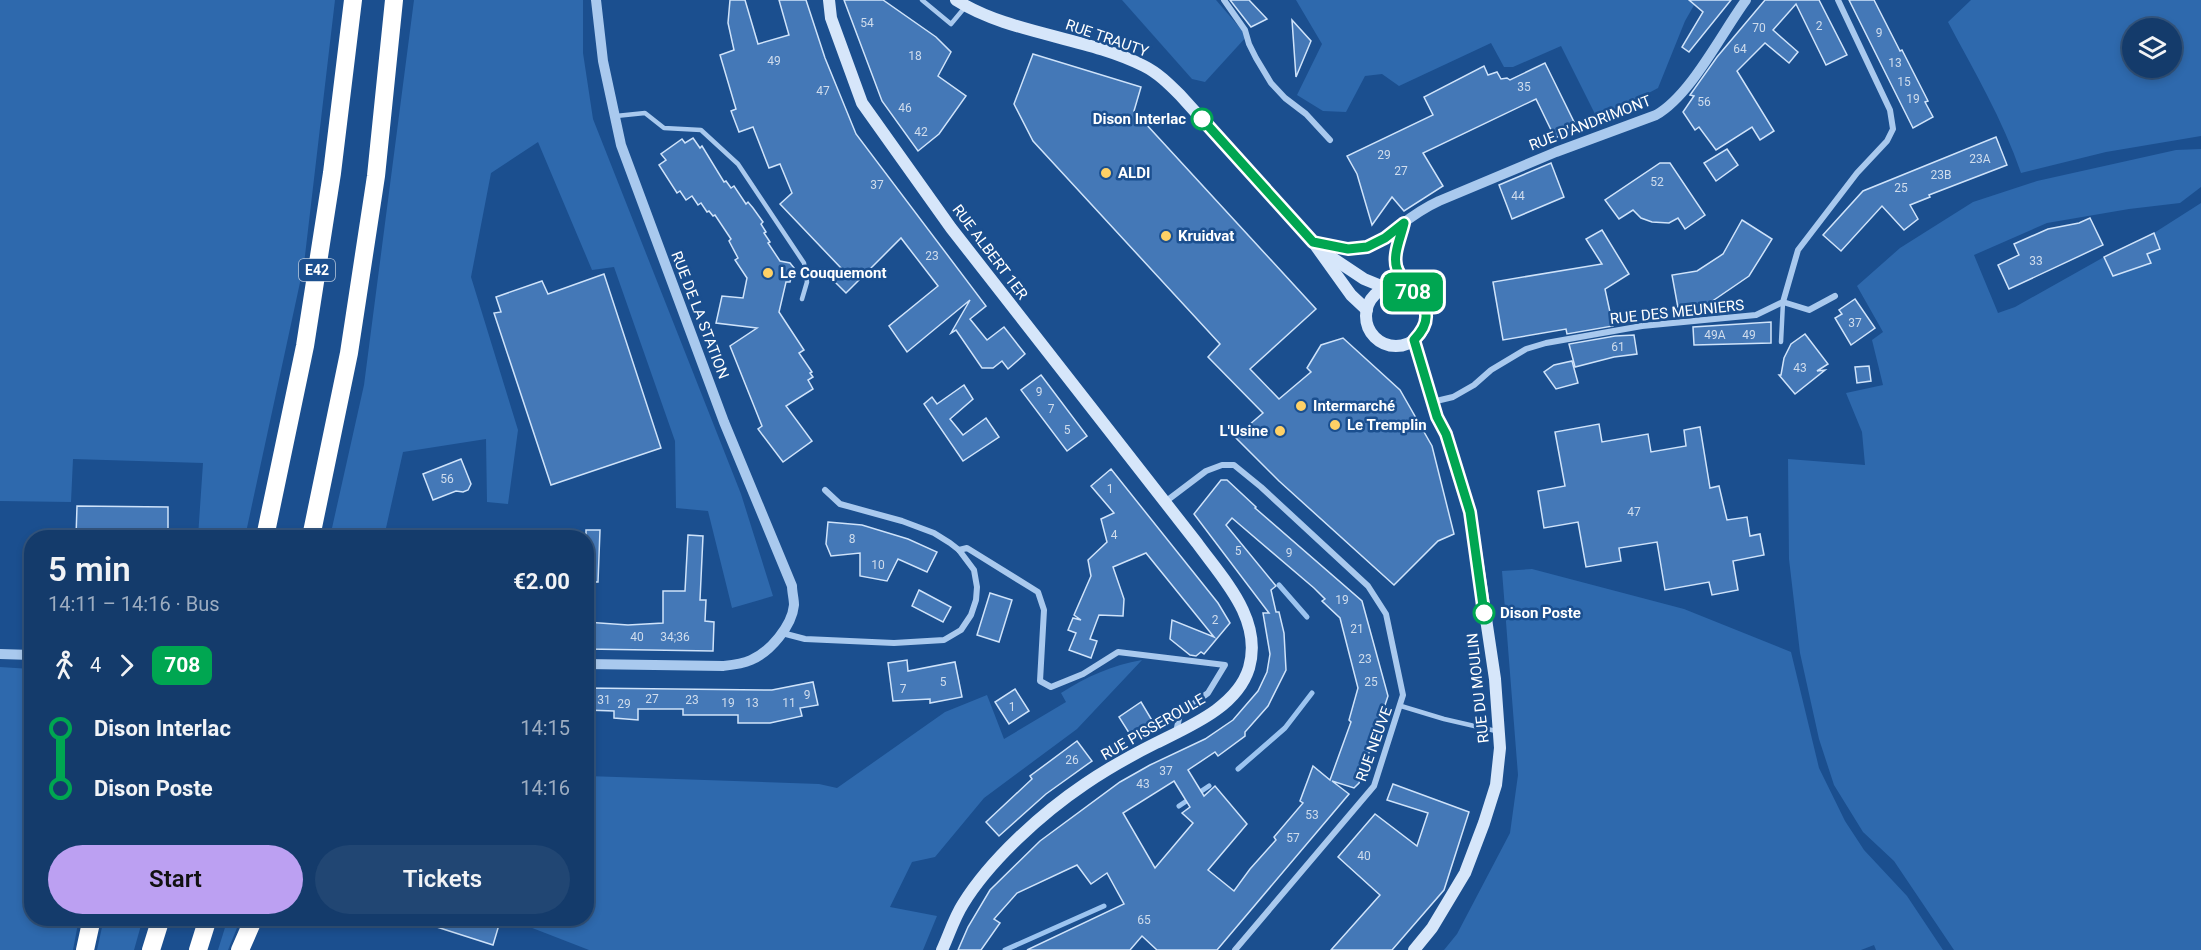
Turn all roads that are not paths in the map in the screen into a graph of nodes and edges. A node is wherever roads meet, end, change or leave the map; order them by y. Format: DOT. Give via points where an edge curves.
graph roads {
  1 [pos="353,0"];
  2 [pos="394,0"];
  3 [pos="596,0"];
  4 [pos="829,0"];
  5 [pos="922,0"];
  6 [pos="1224,0"];
  7 [pos="1746,0"];
  8 [pos="1838,0"];
  9 [pos="961,3"];
  10 [pos="614,117"];
  11 [pos="1330,140"];
  12 [pos="1404,223"];
  13 [pos="1316,246"];
  14 [pos="1386,288"];
  15 [pos="1411,290"];
  16 [pos="1835,296"];
  17 [pos="802,299"];
  18 [pos="1783,302"];
  19 [pos="1367,310"];
  20 [pos="1414,340"];
  21 [pos="1781,342"];
  22 [pos="1432,402"];
  23 [pos="825,490"];
  24 [pos="1165,502"];
  25 [pos="266,530"];
  26 [pos="312,530"];
  27 [pos="959,550"];
  28 [pos="782,632"];
  29 [pos="0,654"];
  30 [pos="24,655"];
  31 [pos="594,664"];
  32 [pos="1401,705"];
  33 [pos="1499,732"];
  34 [pos="1175,734"];
  35 [pos="90,926"];
  36 [pos="158,926"];
  37 [pos="206,926"];
  38 [pos="250,926"];
  39 [pos="86,950"];
  40 [pos="151,950"];
  41 [pos="198,950"];
  42 [pos="240,950"];
  43 [pos="942,950"];
  44 [pos="1235,950"];
  45 [pos="1414,950"];
  1 -- 25 [label="highway, E42" via="305,346"];
  2 -- 26 [label="highway" via="376,177 349,353"];
  3 -- 10 [label="street, RUE DE LA STATION"];
  4 -- 24 [label="main road, RUE ALBERT 1ER" via="831,18 862,103 951,228"];
  5 -- 9 [label="lane" via="951,24"];
  6 -- 11 [label="street" via="1245,30 1252,51 1271,82"];
  7 -- 12 [label="street, RUE D'ANDRIMONT" via="1695,75 1666,109 1439,201"];
  8 -- 18 [label="street" via="1890,110 1893,129 1798,250"];
  9 -- 13 [label="main road, RUE TRAUTY" via="989,16 1106,52 1159,75"];
  10 -- 17 [label="lane" via="645,113 664,128 701,130 738,164 804,263 807,282"];
  10 -- 28 [label="street, RUE DE LA STATION" via="621,146 720,411 792,586 794,606"];
  12 -- 13 [label="street, RUE D'ANDRIMONT" via="1367,247"];
  12 -- 15 [label="street" via="1396,262"];
  13 -- 14 [label="main road, RUE TRAUTY" via="1364,279"];
  13 -- 19 [label="main road, RUE TRAUTY" via="1351,295"];
  14 -- 15 [label="main road"];
  14 -- 19 [label="main road" via="1370,301"];
  15 -- 20 [label="main road" via="1422,302 1426,318"];
  16 -- 18 [label="street" via="1809,310"];
  18 -- 21 [label="lane"];
  18 -- 22 [label="street, RUE DES MEUNIERS" via="1756,315 1642,326 1546,343 1526,349 1454,397"];
  19 -- 20 [label="main road" via="1367,321 1376,339 1395,346"];
  20 -- 22 [label="main road, RUE DU MOULIN"];
  22 -- 33 [label="main road, RUE DU MOULIN" via="1470,512"];
  23 -- 27 [label="street" via="840,504 934,533"];
  24 -- 32 [label="street, RUE NEUVE" via="1206,471 1222,465 1234,465 1261,487 1368,585 1386,614 1403,695"];
  24 -- 34 [label="main road, RUE PISSEROULE" via="1236,596 1251,630 1250,666 1238,690"];
  27 -- 28 [label="street" via="974,570 976,600 961,630 944,640 894,643 805,639"];
  27 -- 34 [label="street" via="967,548 1038,592 1044,610 1040,681 1051,687 1083,674 1119,652 1225,665 1208,693 1180,714"];
  28 -- 31 [label="street, RUE DE LA STATION" via="763,653 738,664"];
  29 -- 30 [label="street"];
  32 -- 33 [label="lane"];
  32 -- 44 [label="street, RUE NEUVE" via="1374,786"];
  33 -- 45 [label="main road, RUE DU MOULIN" via="1496,785 1465,873"];
  34 -- 43 [label="main road, RUE PISSEROULE" via="1085,784 1039,820 988,869 962,906"];
  35 -- 39 [label="highway"];
  36 -- 40 [label="highway"];
  37 -- 41 [label="highway"];
  38 -- 42 [label="highway"];
}
